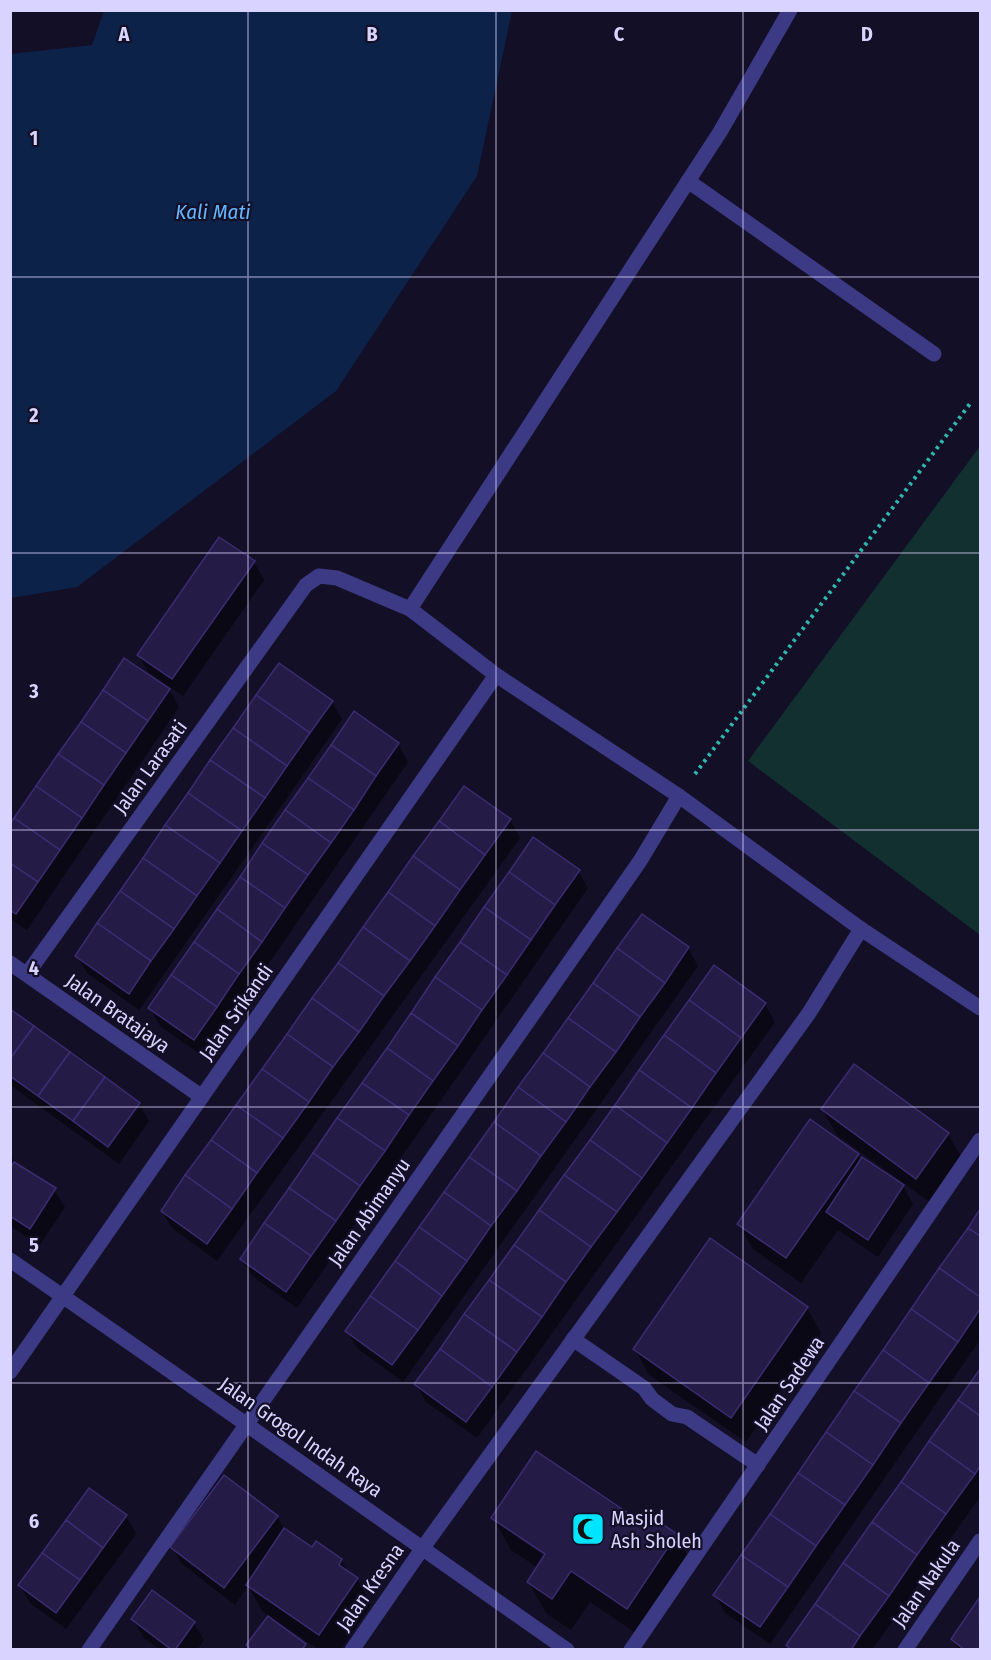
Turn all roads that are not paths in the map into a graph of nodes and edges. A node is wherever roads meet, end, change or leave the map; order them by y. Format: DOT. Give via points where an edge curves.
graph roads {
  1 [pos="790,10"];
  2 [pos="688,181"];
  3 [pos="934,354"];
  4 [pos="410,609"];
  5 [pos="496,675"];
  6 [pos="679,796"];
  7 [pos="861,928"];
  8 [pos="10,963"];
  9 [pos="27,974"];
  10 [pos="981,1008"];
  11 [pos="202,1097"];
  12 [pos="981,1140"];
  13 [pos="10,1260"];
  14 [pos="64,1297"];
  15 [pos="573,1339"];
  16 [pos="10,1372"];
  17 [pos="247,1423"];
  18 [pos="758,1465"];
  19 [pos="981,1541"];
  20 [pos="422,1549"];
  21 [pos="89,1650"];
  22 [pos="352,1650"];
  23 [pos="567,1650"];
  24 [pos="631,1650"];
  25 [pos="905,1650"];
  1 -- 2 [label="street"];
  2 -- 3 [label="street"];
  2 -- 4 [label="street"];
  4 -- 5 [label="street"];
  4 -- 9 [label="street, Jalan Larasati" via="337,578 319,576 306,585"];
  5 -- 6 [label="street"];
  5 -- 11 [label="street, Jalan Srikandi"];
  6 -- 7 [label="street"];
  6 -- 17 [label="street, Jalan Abimanyu" via="640,861"];
  7 -- 10 [label="street"];
  7 -- 15 [label="street, Jalan Kresna" via="809,1013"];
  8 -- 9 [label="street, Jalan Bratajaya"];
  9 -- 11 [label="street, Jalan Bratajaya"];
  11 -- 14 [label="street, Jalan Srikandi"];
  12 -- 18 [label="street, Jalan Sadewa"];
  13 -- 14 [label="street, Jalan Grogol Indah Raya"];
  14 -- 16 [label="street, Jalan Srikandi"];
  14 -- 17 [label="street, Jalan Grogol Indah Raya"];
  15 -- 18 [label="street" via="644,1388 672,1414 687,1417"];
  15 -- 20 [label="street, Jalan Kresna"];
  17 -- 20 [label="street, Jalan Grogol Indah Raya"];
  17 -- 21 [label="street, Jalan Abimanyu"];
  18 -- 24 [label="street, Jalan Sadewa"];
  19 -- 25 [label="street, Jalan Nakula"];
  20 -- 22 [label="street, Jalan Kresna"];
  20 -- 23 [label="street, Jalan Grogol Indah Raya"];
}
